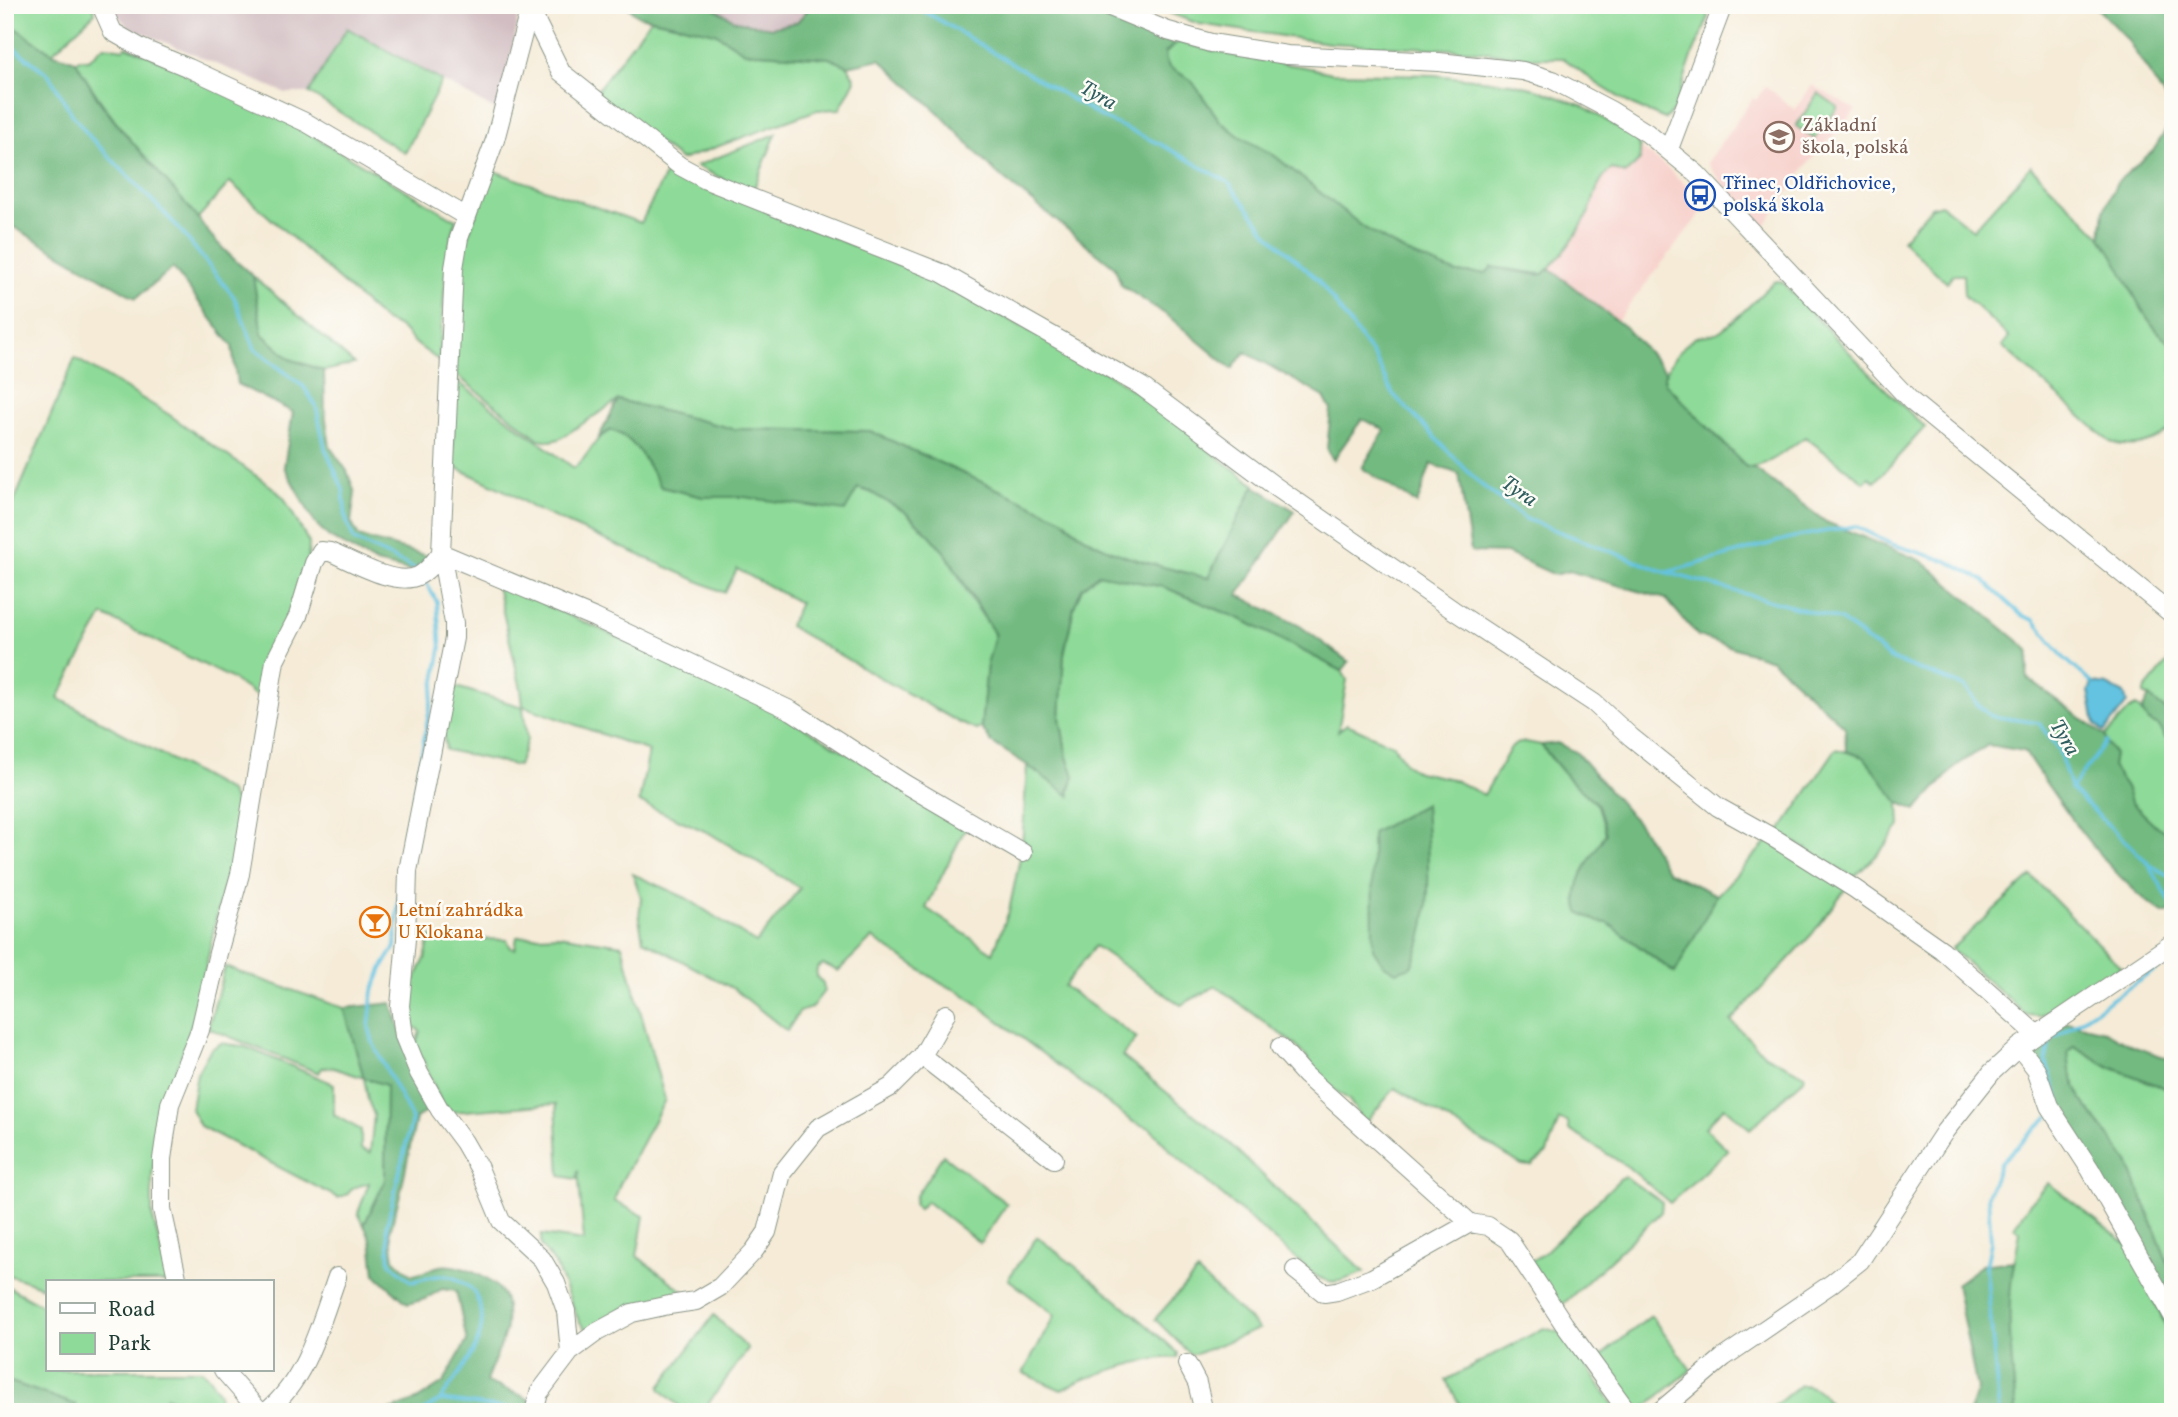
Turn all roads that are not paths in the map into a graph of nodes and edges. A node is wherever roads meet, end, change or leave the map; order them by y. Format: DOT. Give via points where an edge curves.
graph roads {
  1 [pos="101,5"];
  2 [pos="1105,5"];
  3 [pos="1723,5"];
  4 [pos="529,8"];
  5 [pos="1669,149"];
  6 [pos="467,217"];
  7 [pos="441,553"];
  8 [pos="2173,615"];
  9 [pos="1023,853"];
  10 [pos="2173,943"];
  11 [pos="946,1014"];
  12 [pos="2036,1034"];
  13 [pos="1280,1047"];
  14 [pos="2019,1047"];
  15 [pos="922,1056"];
  16 [pos="1054,1159"];
  17 [pos="1470,1223"];
  18 [pos="1296,1270"];
  19 [pos="337,1277"];
  20 [pos="178,1280"];
  21 [pos="2173,1316"];
  22 [pos="570,1352"];
  23 [pos="1187,1364"];
  24 [pos="225,1372"];
  25 [pos="260,1412"];
  26 [pos="266,1412"];
  27 [pos="534,1412"];
  28 [pos="1204,1412"];
  29 [pos="1629,1412"];
  30 [pos="1659,1412"];
  1 -- 6 [label="street" via="113,32 307,123"];
  2 -- 5 [label="street" via="1211,43 1287,55 1523,71 1580,93"];
  3 -- 5 [label="street"];
  4 -- 6 [label="street" via="495,140"];
  4 -- 12 [label="street" via="561,72 680,166 942,273 1141,386 1276,487 1594,703 1718,807 1855,889 1942,950"];
  5 -- 8 [label="street" via="1911,401"];
  6 -- 7 [label="street" via="458,238 454,268"];
  7 -- 9 [label="street" via="595,618 792,711"];
  7 -- 20 [label="street" via="422,573 398,578 321,551 298,616 275,661 240,874 200,1030 170,1104 162,1159 162,1209"];
  7 -- 22 [label="street" via="454,638 408,871 400,982 404,1036 440,1110 479,1168 501,1221 542,1259 556,1283 566,1311"];
  10 -- 12 [label="street"];
  11 -- 15 [label="street"];
  12 -- 14 [label="street"];
  13 -- 17 [label="street"];
  14 -- 21 [label="street" via="2036,1069 2053,1112"];
  14 -- 30 [label="street" via="1992,1072 1945,1131 1860,1261 1724,1357"];
  15 -- 16 [label="street"];
  15 -- 22 [label="street" via="891,1087 818,1128 782,1173 767,1232 720,1287 696,1301 632,1314"];
  17 -- 18 [label="street" via="1372,1278 1337,1291 1324,1293"];
  17 -- 29 [label="street" via="1488,1226 1508,1240"];
  19 -- 26 [label="street" via="310,1355"];
  22 -- 27 [label="street" via="539,1394"];
  23 -- 28 [label="street"];
  24 -- 25 [label="street"];
}
